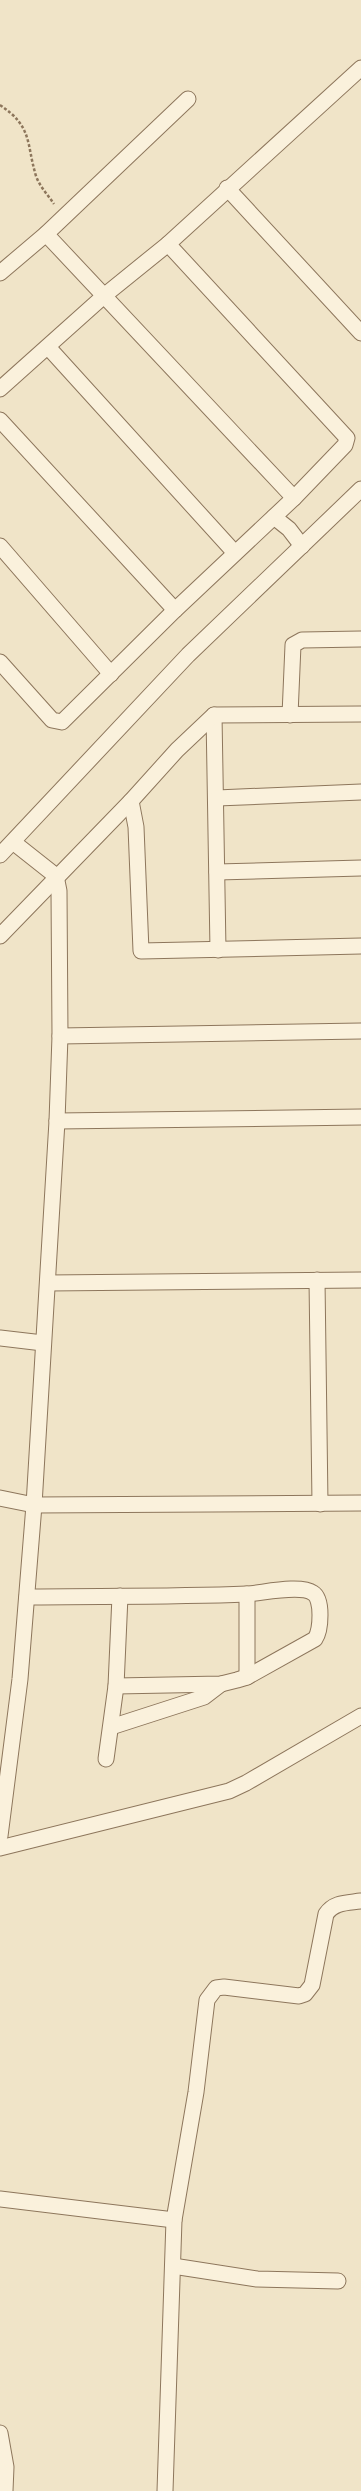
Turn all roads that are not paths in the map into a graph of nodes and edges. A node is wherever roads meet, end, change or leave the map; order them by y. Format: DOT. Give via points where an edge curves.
graph roads {
  1 [pos="361,68"];
  2 [pos="188,98"];
  3 [pos="227,188"];
  4 [pos="46,234"];
  5 [pos="168,244"];
  6 [pos="0,273"];
  7 [pos="105,295"];
  8 [pos="361,333"];
  9 [pos="48,347"];
  10 [pos="0,390"];
  11 [pos="0,420"];
  12 [pos="361,489"];
  13 [pos="294,498"];
  14 [pos="274,517"];
  15 [pos="296,538"];
  16 [pos="0,546"];
  17 [pos="235,553"];
  18 [pos="176,610"];
  19 [pos="361,639"];
  20 [pos="0,662"];
  21 [pos="112,674"];
  22 [pos="361,714"];
  23 [pos="214,715"];
  24 [pos="290,715"];
  25 [pos="361,792"];
  26 [pos="216,798"];
  27 [pos="131,801"];
  28 [pos="13,842"];
  29 [pos="0,855"];
  30 [pos="361,868"];
  31 [pos="217,872"];
  32 [pos="56,876"];
  33 [pos="0,936"];
  34 [pos="361,946"];
  35 [pos="218,950"];
  36 [pos="361,1031"];
  37 [pos="60,1036"];
  38 [pos="361,1117"];
  39 [pos="57,1121"];
  40 [pos="317,1280"];
  41 [pos="361,1280"];
  42 [pos="48,1283"];
  43 [pos="0,1338"];
  44 [pos="43,1343"];
  45 [pos="0,1498"];
  46 [pos="361,1503"];
  47 [pos="320,1504"];
  48 [pos="34,1505"];
  49 [pos="248,1594"];
  50 [pos="120,1596"];
  51 [pos="27,1598"];
  52 [pos="247,1677"];
  53 [pos="221,1684"];
  54 [pos="116,1686"];
  55 [pos="361,1716"];
  56 [pos="110,1727"];
  57 [pos="5,1746"];
  58 [pos="106,1759"];
  59 [pos="0,1836"];
  60 [pos="0,1848"];
  61 [pos="361,1901"];
  62 [pos="0,2199"];
  63 [pos="174,2220"];
  64 [pos="173,2266"];
  65 [pos="338,2281"];
  66 [pos="0,2433"];
  67 [pos="1,2455"];
  68 [pos="5,2491"];
  69 [pos="165,2491"];
  1 -- 3 [label="street"];
  2 -- 4 [label="street"];
  3 -- 5 [label="street"];
  3 -- 8 [label="street"];
  4 -- 6 [label="street"];
  4 -- 7 [label="street"];
  5 -- 7 [label="street"];
  5 -- 13 [label="street" via="346,438 345,445"];
  7 -- 9 [label="street"];
  7 -- 13 [label="street"];
  9 -- 10 [label="street"];
  9 -- 17 [label="street"];
  11 -- 18 [label="street"];
  12 -- 15 [label="street"];
  13 -- 14 [label="street"];
  14 -- 15 [label="street"];
  14 -- 17 [label="street"];
  15 -- 28 [label="street"];
  16 -- 21 [label="street"];
  17 -- 18 [label="street"];
  18 -- 21 [label="street"];
  19 -- 24 [label="street" via="302,640 293,645"];
  20 -- 21 [label="street" via="52,720 57,722 69,717"];
  22 -- 24 [label="street"];
  23 -- 24 [label="street"];
  23 -- 26 [label="street"];
  23 -- 27 [label="street" via="177,750"];
  25 -- 26 [label="street"];
  26 -- 31 [label="street"];
  27 -- 32 [label="street"];
  27 -- 35 [label="street" via="136,827 141,951"];
  28 -- 29 [label="street"];
  28 -- 32 [label="street"];
  30 -- 31 [label="street"];
  31 -- 35 [label="street"];
  32 -- 33 [label="street"];
  32 -- 37 [label="street" via="59,891"];
  34 -- 35 [label="street"];
  36 -- 37 [label="street"];
  37 -- 39 [label="street"];
  38 -- 39 [label="street"];
  39 -- 42 [label="street"];
  40 -- 41 [label="street"];
  40 -- 42 [label="street"];
  40 -- 47 [label="street"];
  42 -- 44 [label="street"];
  43 -- 44 [label="street"];
  44 -- 48 [label="street"];
  45 -- 48 [label="street"];
  46 -- 47 [label="street"];
  47 -- 48 [label="street"];
  48 -- 51 [label="street"];
  49 -- 50 [label="street"];
  49 -- 52 [label="street"];
  49 -- 52 [label="street" via="297,1589 307,1591 317,1598 320,1632 315,1639"];
  50 -- 51 [label="street"];
  50 -- 54 [label="street"];
  51 -- 57 [label="street" via="20,1679"];
  52 -- 53 [label="street"];
  53 -- 54 [label="street"];
  53 -- 56 [label="street" via="204,1697"];
  54 -- 56 [label="street"];
  55 -- 60 [label="street" via="229,1791"];
  56 -- 58 [label="street"];
  57 -- 59 [label="street"];
  61 -- 63 [label="street" via="330,1907 326,1914 312,1985 305,1994 299,1996 224,1987 216,1988 209,1996"];
  62 -- 63 [label="street"];
  63 -- 64 [label="street"];
  64 -- 65 [label="street" via="257,2278"];
  64 -- 69 [label="street"];
  66 -- 67 [label="street"];
  67 -- 68 [label="street" via="6,2467"];
}
